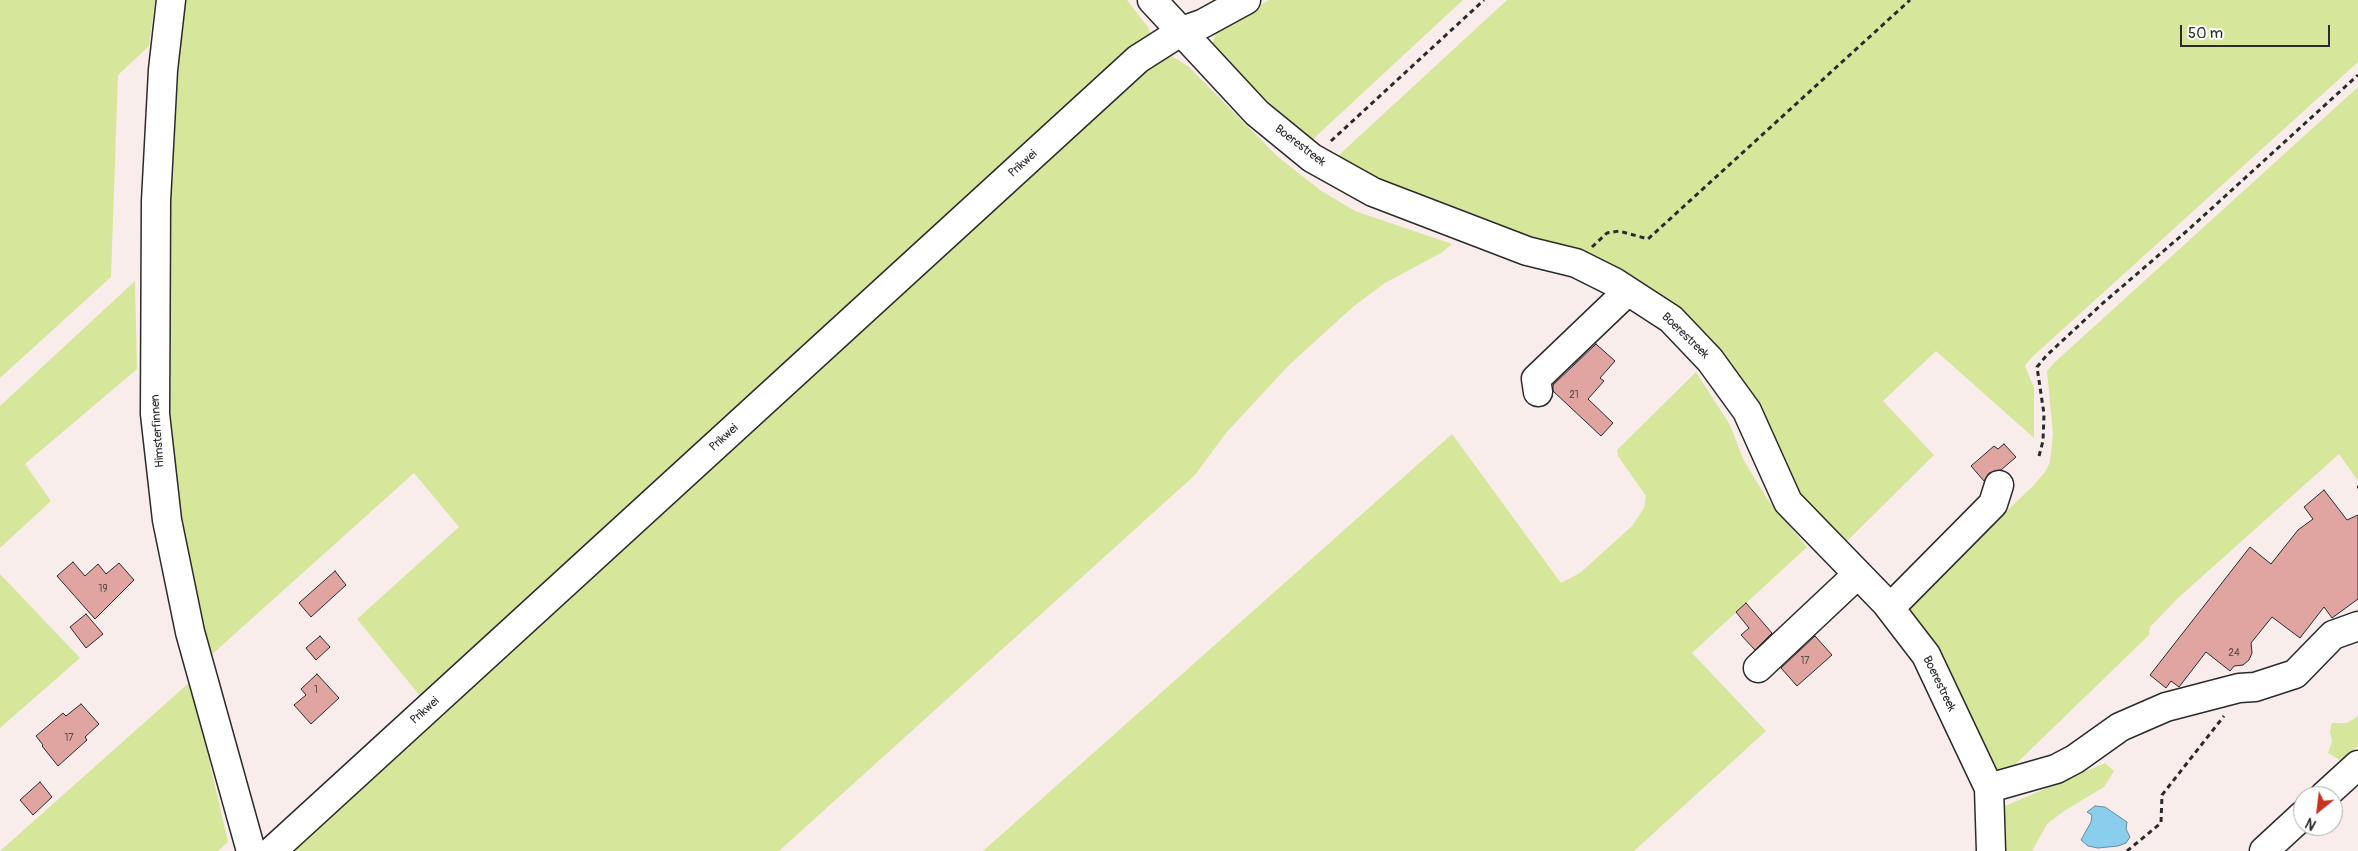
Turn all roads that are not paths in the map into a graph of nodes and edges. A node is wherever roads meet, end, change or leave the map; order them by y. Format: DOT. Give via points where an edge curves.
graph roads {
  1 [pos="171,0"];
  2 [pos="1152,0"];
  3 [pos="1246,0"];
  4 [pos="1182,31"];
  5 [pos="1628,291"];
  6 [pos="1538,392"];
  7 [pos="1999,484"];
  8 [pos="1858,574"];
  9 [pos="1890,608"];
  10 [pos="2358,626"];
  11 [pos="1758,668"];
  12 [pos="2358,765"];
  13 [pos="2335,786"];
  14 [pos="1988,788"];
  15 [pos="2293,824"];
  16 [pos="251,851"];
  17 [pos="272,851"];
  18 [pos="1991,851"];
  19 [pos="2264,851"];
  1 -- 16 [label="street, Himsterfinnen" via="163,70 156,200 155,414 167,520 190,632"];
  2 -- 4 [label="street, Boerestreek"];
  3 -- 4 [label="street, Prikwei"];
  4 -- 5 [label="street, Boerestreek" via="1257,113 1312,158 1374,192 1527,251 1576,263"];
  4 -- 17 [label="street, Prikwei" via="1138,59"];
  5 -- 6 [label="street" via="1536,379"];
  5 -- 8 [label="street, Boerestreek" via="1671,319 1710,360 1747,411 1788,502"];
  7 -- 9 [label="street" via="1993,504"];
  8 -- 9 [label="street, Boerestreek"];
  8 -- 11 [label="street"];
  9 -- 14 [label="street, Boerestreek" via="1926,655"];
  10 -- 14 [label="street" via="2333,635 2295,674 2256,687 2239,688 2166,707 2120,726 2056,770"];
  12 -- 13 [label="street"];
  14 -- 18 [label="street, Boerestreek"];
  15 -- 19 [label="street"];
}
